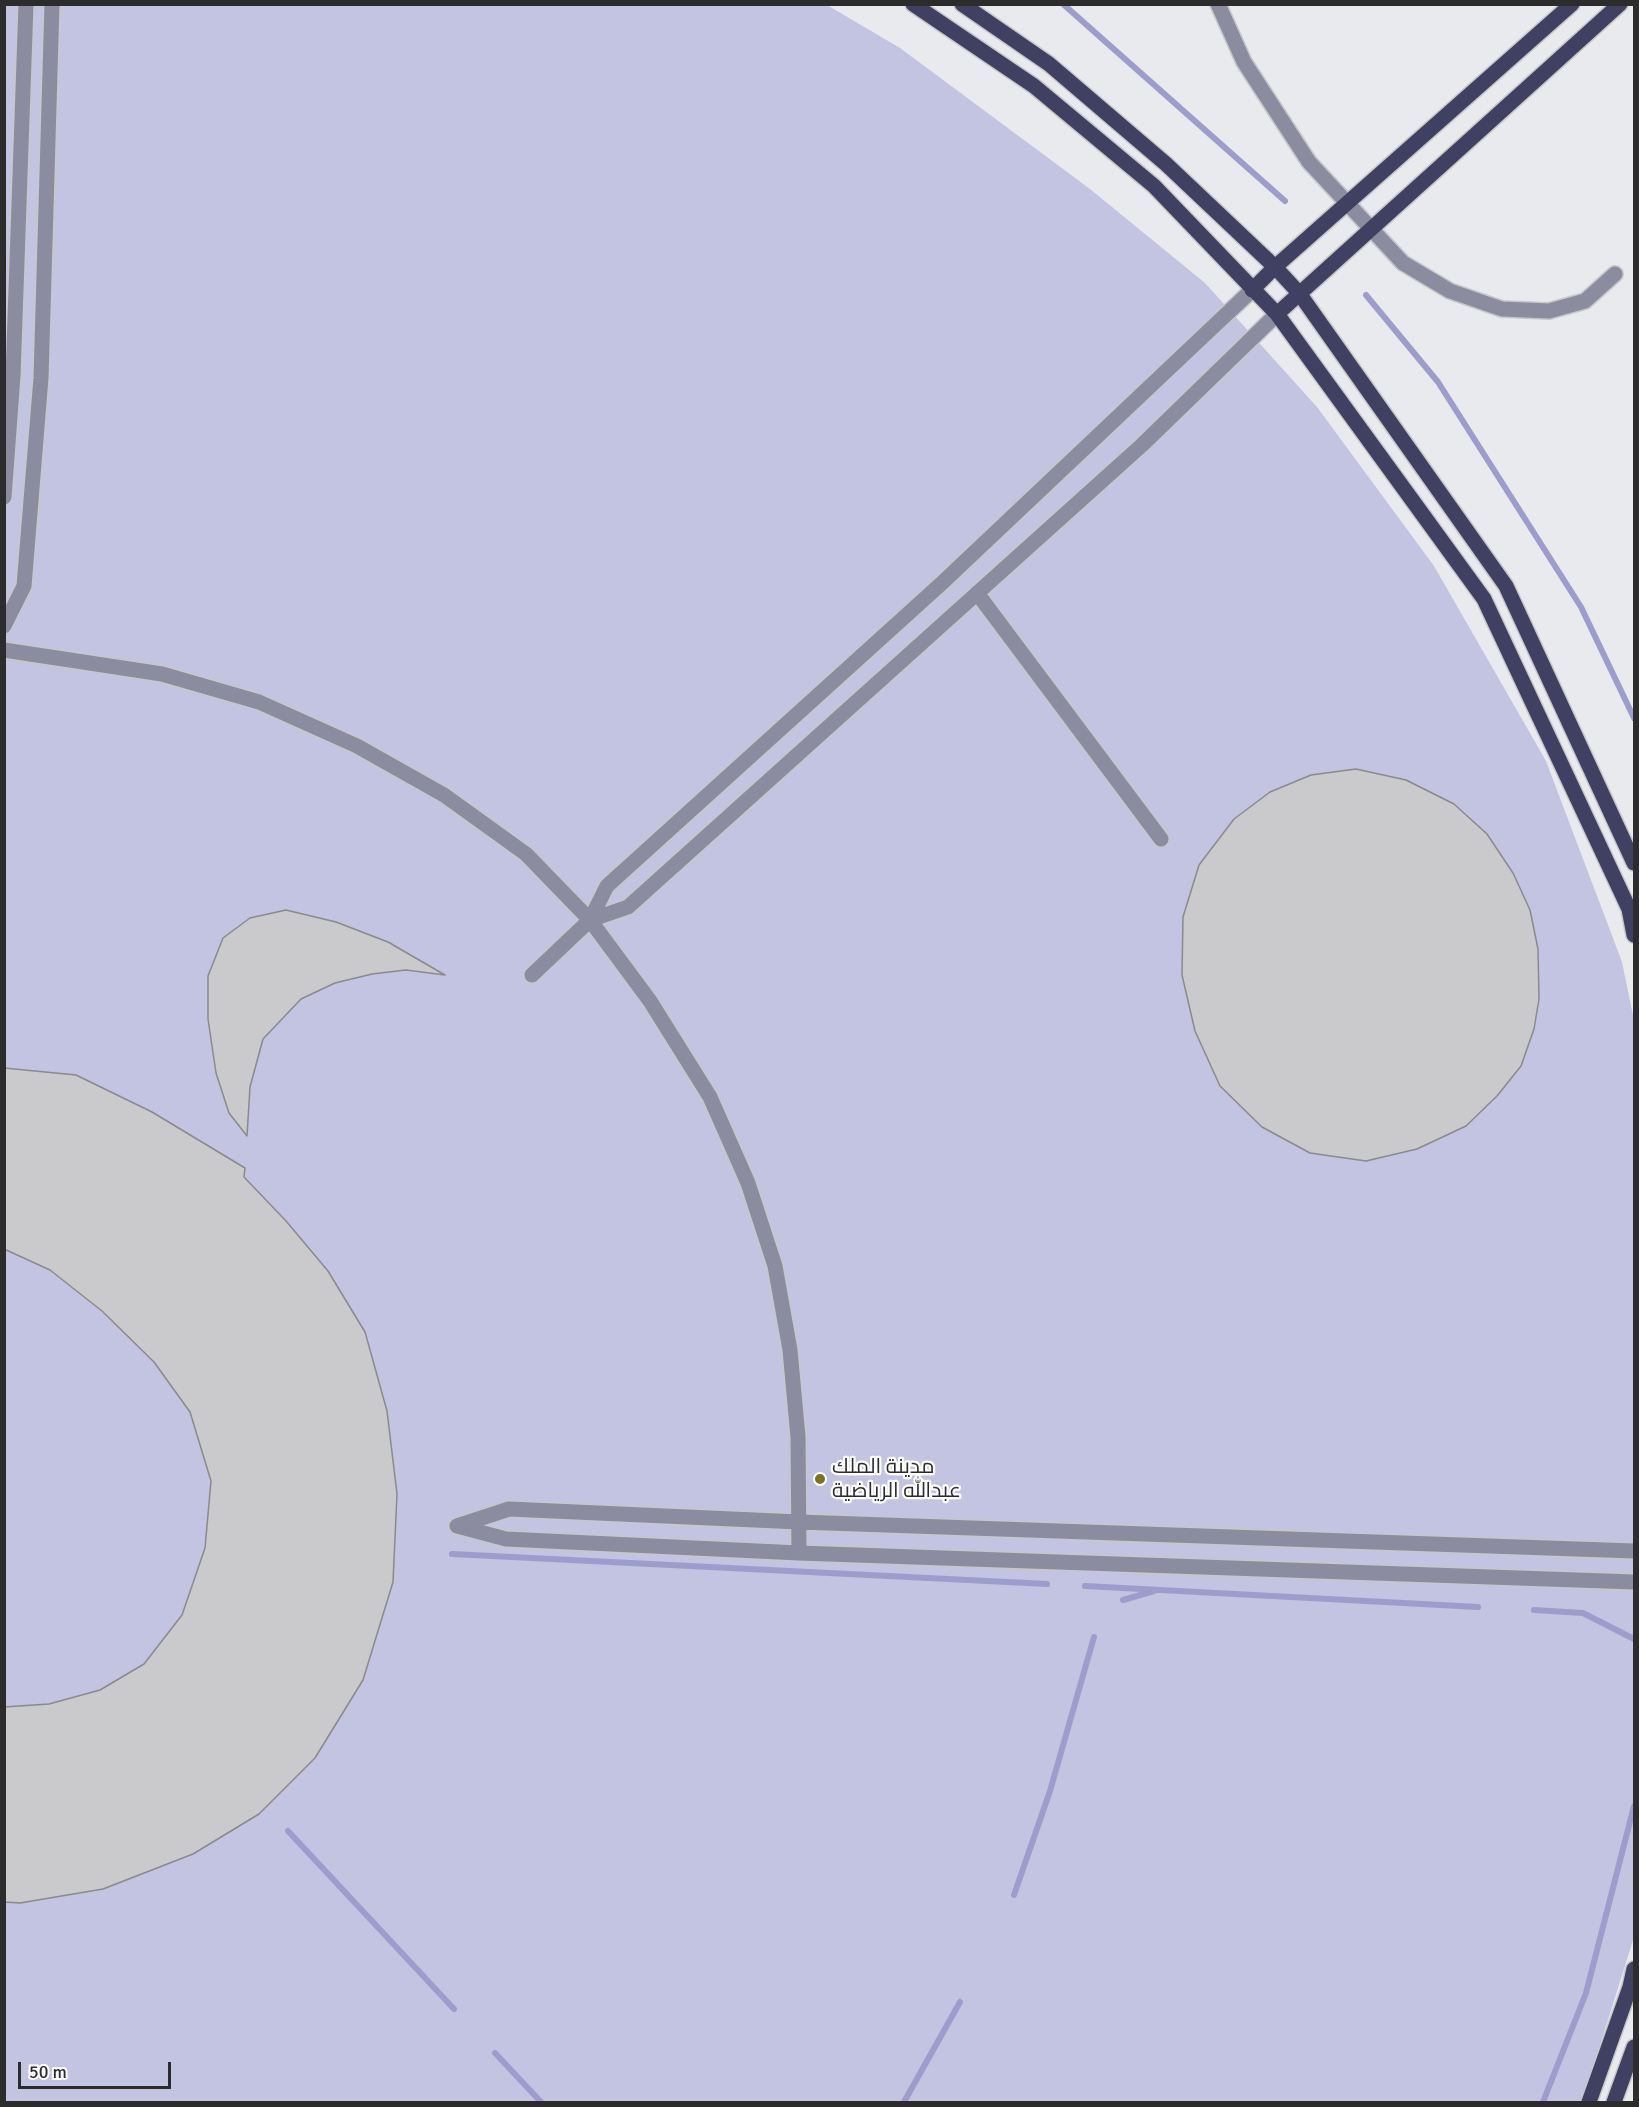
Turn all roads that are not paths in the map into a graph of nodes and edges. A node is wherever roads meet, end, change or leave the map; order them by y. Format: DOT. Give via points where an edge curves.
graph roads {
  1 [pos="26,4"];
  2 [pos="52,4"];
  3 [pos="913,4"];
  4 [pos="962,4"];
  5 [pos="1218,4"];
  6 [pos="1572,4"];
  7 [pos="1620,4"];
  8 [pos="1347,203"];
  9 [pos="1371,229"];
  10 [pos="1275,267"];
  11 [pos="1615,274"];
  12 [pos="1252,290"];
  13 [pos="1299,293"];
  14 [pos="1277,314"];
  15 [pos="4,497"];
  16 [pos="977,593"];
  17 [pos="4,627"];
  18 [pos="4,650"];
  19 [pos="1161,839"];
  20 [pos="1635,863"];
  21 [pos="590,920"];
  22 [pos="1635,935"];
  23 [pos="532,975"];
  24 [pos="799,1522"];
  25 [pos="1635,1551"];
  26 [pos="799,1553"];
  27 [pos="1635,1582"];
  28 [pos="1635,1969"];
  29 [pos="1635,2047"];
  30 [pos="1588,2103"];
  31 [pos="1614,2103"];
  1 -- 15 [label="street" via="13,376"];
  2 -- 17 [label="street" via="41,378 24,586"];
  3 -- 12 [label="main road" via="1034,86 1154,186"];
  4 -- 10 [label="main road" via="1049,64 1166,164"];
  5 -- 8 [label="street" via="1244,62 1309,162"];
  6 -- 8 [label="main road"];
  7 -- 9 [label="main road"];
  8 -- 9 [label="street"];
  8 -- 10 [label="main road"];
  9 -- 11 [label="street" via="1403,263 1450,291 1502,309 1549,311 1586,301"];
  9 -- 13 [label="main road"];
  10 -- 12 [label="main road"];
  10 -- 13 [label="main road"];
  12 -- 14 [label="main road"];
  12 -- 21 [label="street" via="933,591 607,886"];
  13 -- 14 [label="main road"];
  13 -- 20 [label="main road" via="1506,586"];
  14 -- 16 [label="street" via="1142,445"];
  14 -- 22 [label="main road" via="1484,599 1629,909"];
  16 -- 19 [label="street"];
  16 -- 21 [label="street" via="628,907"];
  18 -- 21 [label="street" via="162,674 259,702 357,746 444,795 526,855"];
  21 -- 23 [label="street"];
  21 -- 24 [label="street" via="650,1002 710,1097 748,1183 775,1266 790,1350 798,1437"];
  24 -- 25 [label="street"];
  24 -- 26 [label="street"];
  24 -- 26 [label="street" via="509,1509 457,1526 506,1539"];
  26 -- 27 [label="street"];
  28 -- 30 [label="main road"];
  29 -- 31 [label="main road"];
}
